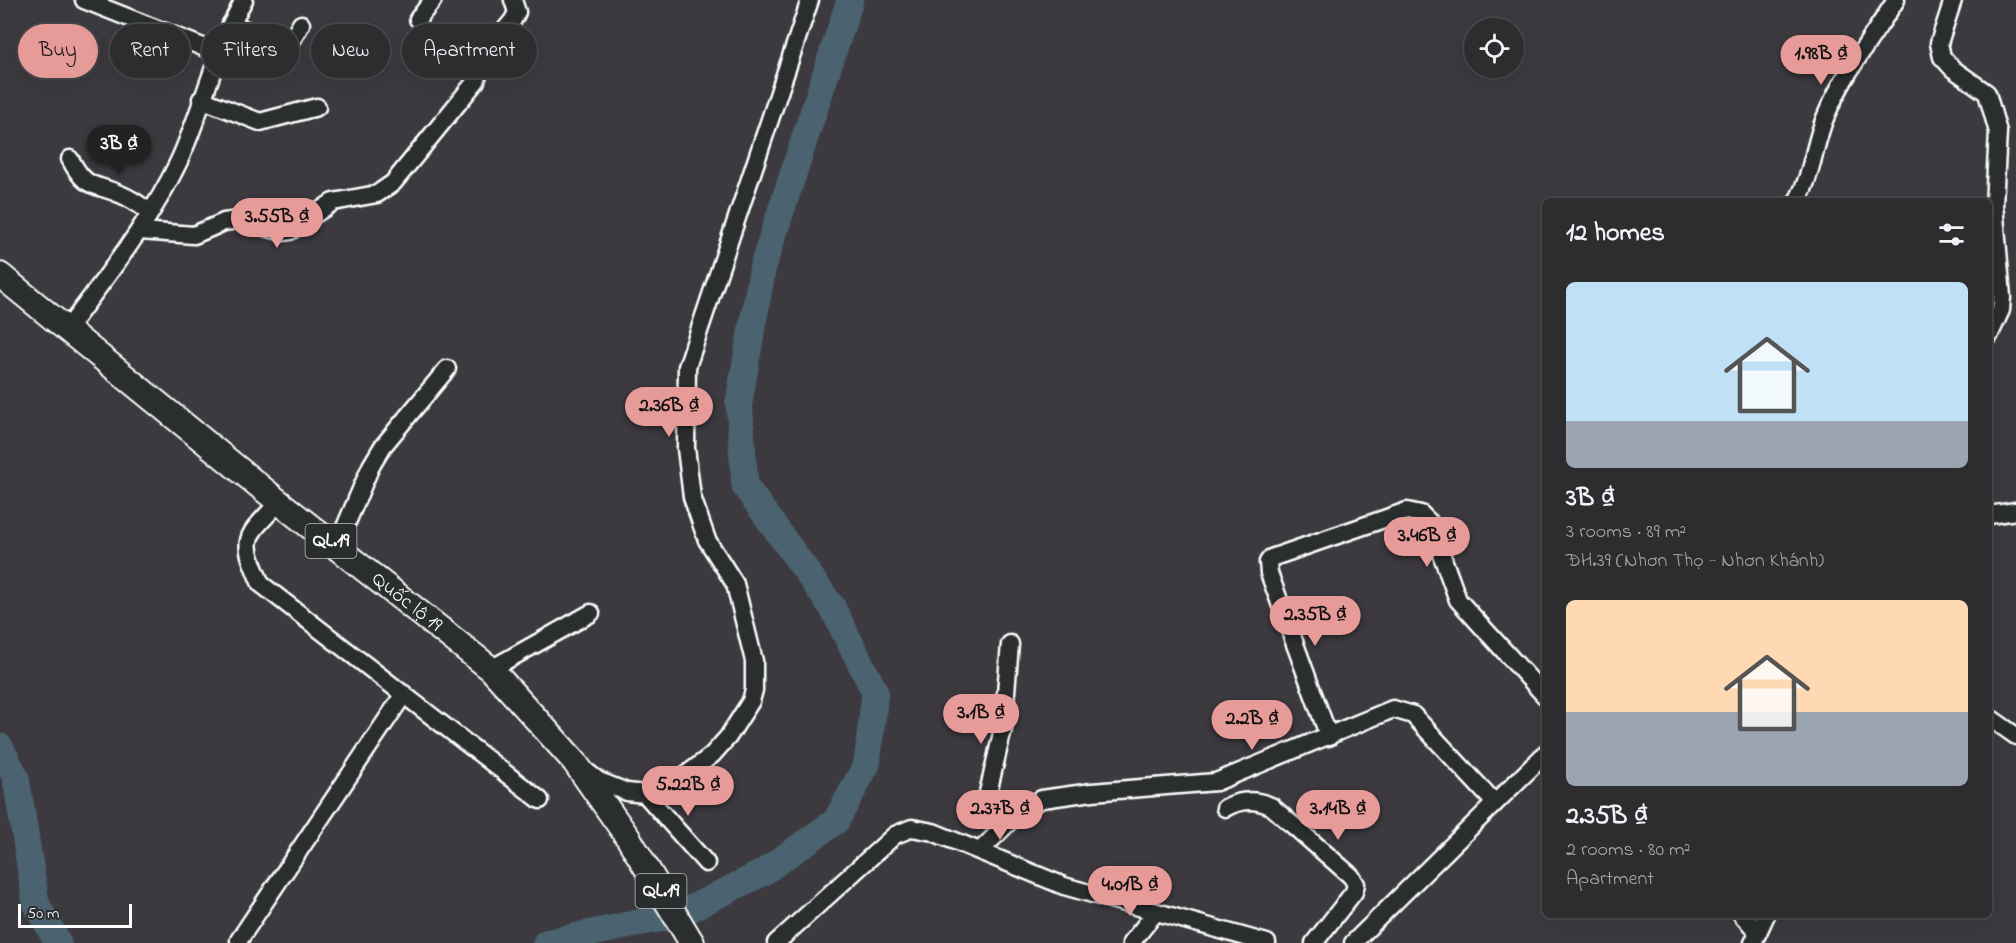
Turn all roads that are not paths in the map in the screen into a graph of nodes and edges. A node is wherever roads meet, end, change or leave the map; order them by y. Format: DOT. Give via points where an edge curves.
graph roads {
  1 [pos="84,0"];
  2 [pos="244,0"];
  3 [pos="433,0"];
  4 [pos="513,0"];
  5 [pos="810,0"];
  6 [pos="1896,0"];
  7 [pos="1953,0"];
  8 [pos="418,19"];
  9 [pos="231,24"];
  10 [pos="301,24"];
  11 [pos="299,28"];
  12 [pos="202,47"];
  13 [pos="209,78"];
  14 [pos="201,99"];
  15 [pos="317,106"];
  16 [pos="70,159"];
  17 [pos="1799,198"];
  18 [pos="150,212"];
  19 [pos="140,231"];
  20 [pos="0,275"];
  21 [pos="68,328"];
  22 [pos="1992,330"];
  23 [pos="447,369"];
  24 [pos="279,502"];
  25 [pos="2016,511"];
  26 [pos="1992,515"];
  27 [pos="337,546"];
  28 [pos="591,613"];
  29 [pos="1010,644"];
  30 [pos="491,669"];
  31 [pos="1542,693"];
  32 [pos="404,694"];
  33 [pos="1992,719"];
  34 [pos="2016,736"];
  35 [pos="1329,737"];
  36 [pos="1542,757"];
  37 [pos="574,761"];
  38 [pos="645,794"];
  39 [pos="540,800"];
  40 [pos="1495,803"];
  41 [pos="1225,808"];
  42 [pos="1006,824"];
  43 [pos="980,851"];
  44 [pos="706,862"];
  45 [pos="1156,912"];
  46 [pos="1744,918"];
  47 [pos="1765,918"];
  48 [pos="1756,938"];
  49 [pos="239,940"];
  50 [pos="1138,941"];
  51 [pos="693,943"];
  52 [pos="776,943"];
  53 [pos="1267,943"];
  54 [pos="1314,943"];
  55 [pos="1353,943"];
  1 -- 12 [label="street"];
  2 -- 9 [label="street"];
  3 -- 8 [label="street"];
  4 -- 19 [label="street" via="517,12 484,57 476,81 384,190 333,202 290,231 238,220 195,235"];
  5 -- 38 [label="street" via="687,367 686,447 692,497 707,540 735,584 754,661 754,690 744,714 712,755 678,781"];
  6 -- 17 [label="street" via="1836,95"];
  7 -- 22 [label="street" via="1939,43 1942,57 1987,93 1998,132 1995,213 2002,297"];
  10 -- 11 [label="street"];
  13 -- 14 [label="street"];
  14 -- 15 [label="street" via="260,122"];
  14 -- 18 [label="street" via="179,160"];
  16 -- 18 [label="street" via="90,185 121,195"];
  18 -- 19 [label="street"];
  19 -- 21 [label="street"];
  20 -- 21 [label="highway, Quốc lộ 19 / QL.19"];
  21 -- 24 [label="highway, Quốc lộ 19 / QL.19"];
  23 -- 27 [label="street" via="370,466"];
  24 -- 27 [label="highway, Quốc lộ 19 / QL.19"];
  24 -- 32 [label="street" via="249,534 246,545 261,584"];
  25 -- 26 [label="street"];
  27 -- 30 [label="highway, Quốc lộ 19 / QL.19"];
  28 -- 30 [label="street"];
  29 -- 42 [label="street" via="1003,729 987,797 988,808"];
  30 -- 37 [label="highway, Quốc lộ 19 / QL.19"];
  31 -- 35 [label="street" via="1458,600 1430,523 1421,514 1407,511 1268,561"];
  32 -- 39 [label="street"];
  32 -- 49 [label="street"];
  33 -- 34 [label="street"];
  35 -- 40 [label="street" via="1393,709 1407,712"];
  35 -- 42 [label="street" via="1216,782 1042,799 1022,809"];
  36 -- 40 [label="street"];
  37 -- 38 [label="street" via="613,788"];
  37 -- 51 [label="highway, Quốc lộ 19 / QL.19" via="629,839"];
  38 -- 44 [label="street"];
  40 -- 55 [label="street"];
  41 -- 54 [label="street" via="1249,800 1271,806 1351,876 1356,884 1354,892"];
  42 -- 43 [label="street"];
  43 -- 45 [label="street" via="1053,883"];
  43 -- 52 [label="street" via="933,832 904,830"];
  45 -- 50 [label="street"];
  45 -- 53 [label="street"];
  46 -- 48 [label="street"];
  47 -- 48 [label="street"];
}
